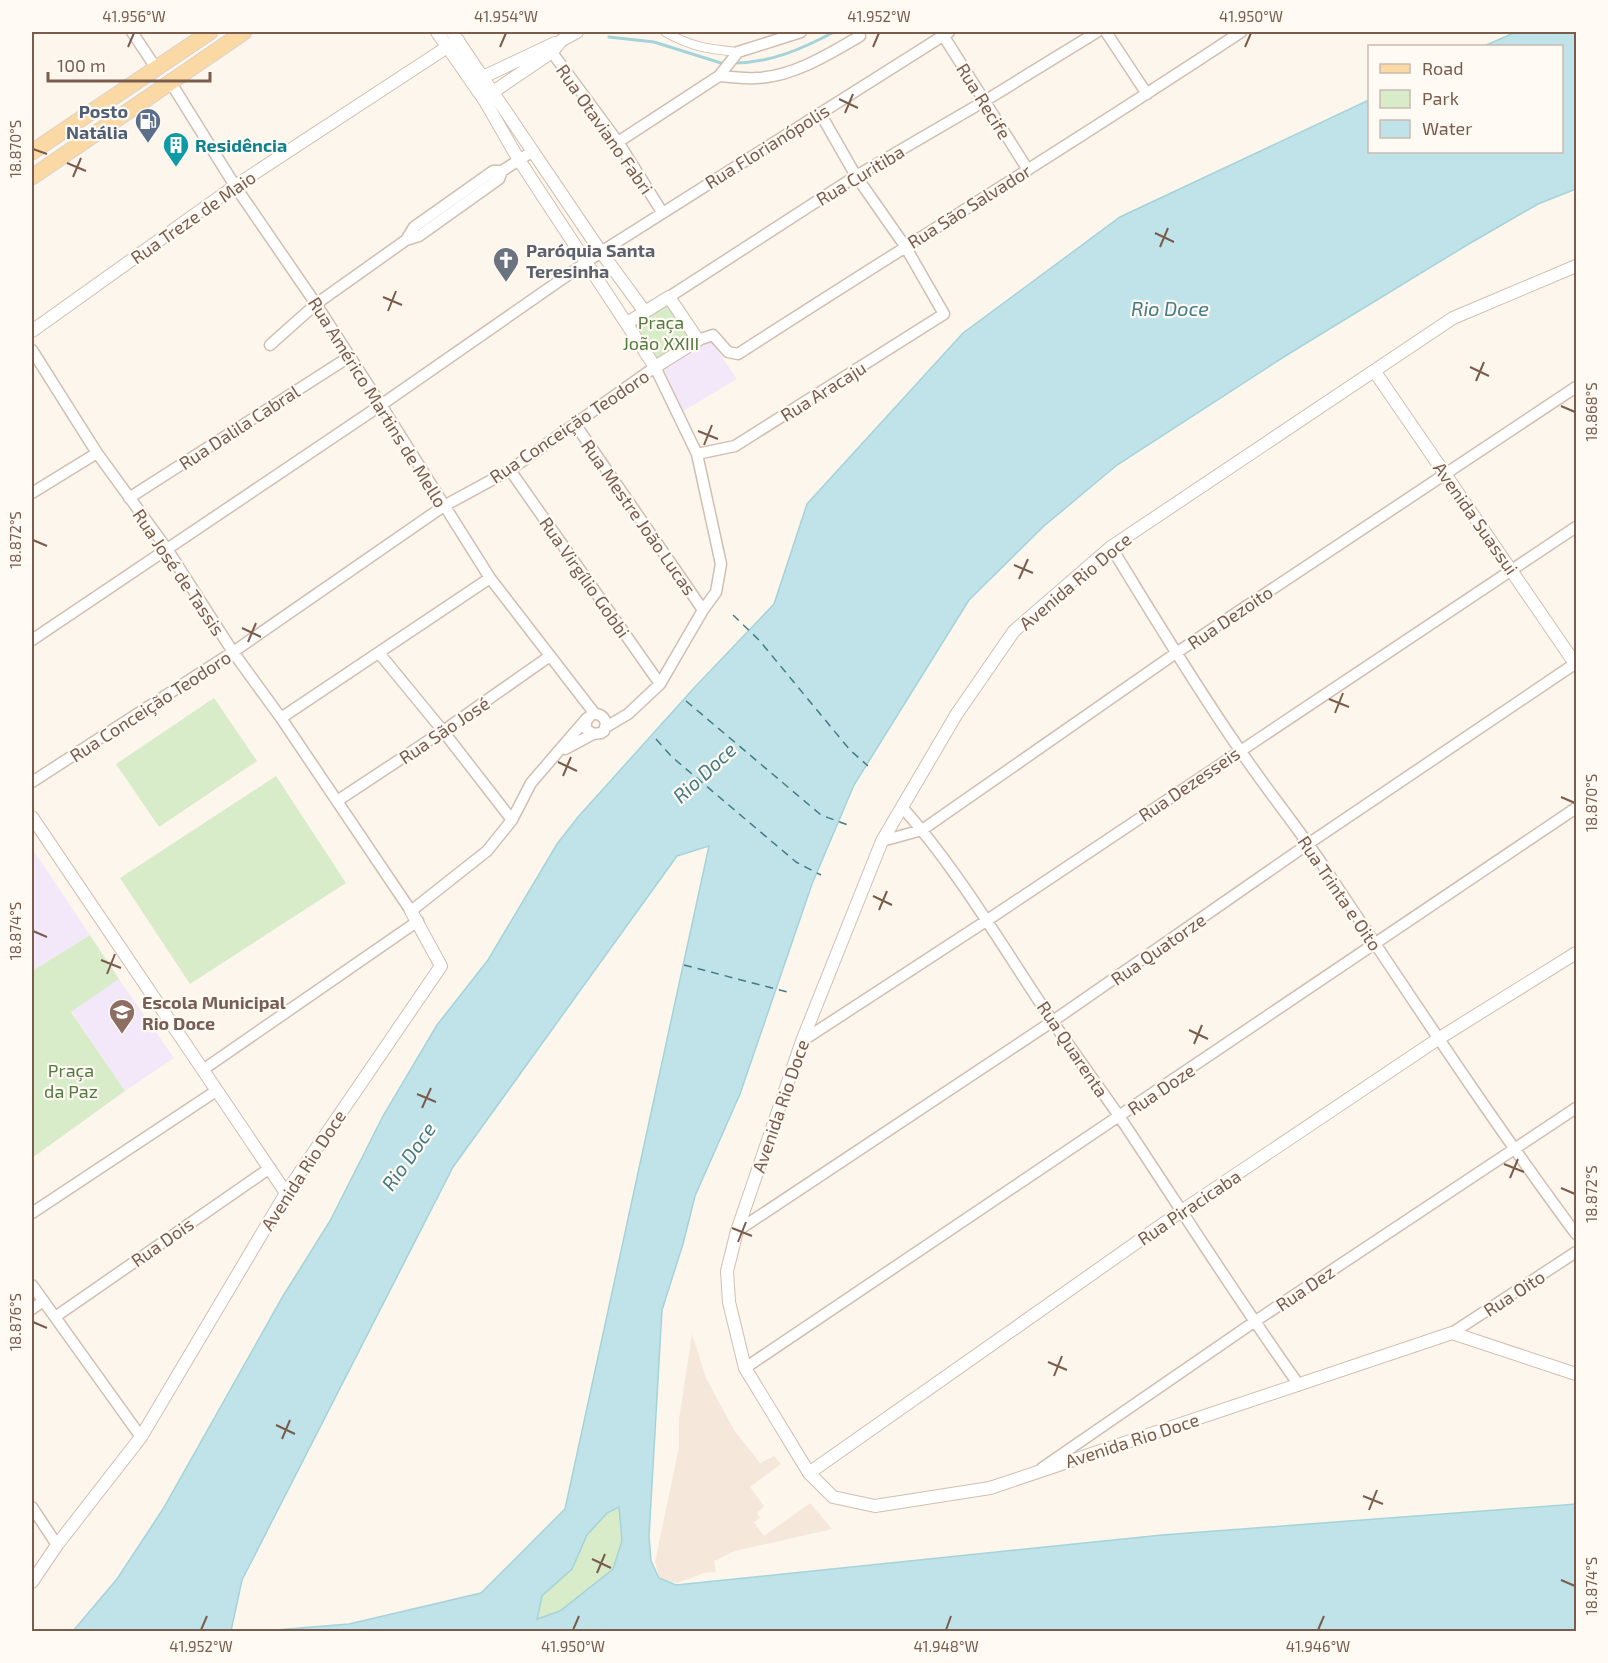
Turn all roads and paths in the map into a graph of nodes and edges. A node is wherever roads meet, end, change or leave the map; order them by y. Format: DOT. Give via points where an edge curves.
graph roads {
  1 [pos="132,32"];
  2 [pos="210,32"];
  3 [pos="244,32"];
  4 [pos="437,32"];
  5 [pos="578,32"];
  6 [pos="665,32"];
  7 [pos="801,32"];
  8 [pos="1097,32"];
  9 [pos="1106,32"];
  10 [pos="1241,32"];
  11 [pos="944,33"];
  12 [pos="860,36"];
  13 [pos="453,39"];
  14 [pos="550,49"];
  15 [pos="738,52"];
  16 [pos="156,68"];
  17 [pos="719,76"];
  18 [pos="483,77"];
  19 [pos="171,83"];
  20 [pos="1147,94"];
  21 [pos="489,96"];
  22 [pos="983,102"];
  23 [pos="820,113"];
  24 [pos="618,142"];
  25 [pos="533,151"];
  26 [pos="32,152"];
  27 [pos="519,160"];
  28 [pos="1028,170"];
  29 [pos="856,176"];
  30 [pos="32,177"];
  31 [pos="235,186"];
  32 [pos="662,212"];
  33 [pos="905,246"];
  34 [pos="601,252"];
  35 [pos="586,263"];
  36 [pos="1576,266"];
  37 [pos="669,297"];
  38 [pos="316,304"];
  39 [pos="645,312"];
  40 [pos="627,323"];
  41 [pos="32,331"];
  42 [pos="698,340"];
  43 [pos="270,345"];
  44 [pos="32,350"];
  45 [pos="349,357"];
  46 [pos="655,367"];
  47 [pos="1375,372"];
  48 [pos="1576,387"];
  49 [pos="381,405"];
  50 [pos="575,424"];
  51 [pos="97,453"];
  52 [pos="696,454"];
  53 [pos="510,470"];
  54 [pos="1445,474"];
  55 [pos="32,494"];
  56 [pos="129,498"];
  57 [pos="444,506"];
  58 [pos="1576,527"];
  59 [pos="1111,547"];
  60 [pos="167,549"];
  61 [pos="1512,570"];
  62 [pos="490,578"];
  63 [pos="703,610"];
  64 [pos="32,640"];
  65 [pos="233,652"];
  66 [pos="379,653"];
  67 [pos="1176,653"];
  68 [pos="550,656"];
  69 [pos="1576,664"];
  70 [pos="660,684"];
  71 [pos="591,716"];
  72 [pos="281,718"];
  73 [pos="606,727"];
  74 [pos="443,731"];
  75 [pos="593,734"];
  76 [pos="1239,750"];
  77 [pos="559,752"];
  78 [pos="32,782"];
  79 [pos="337,801"];
  80 [pos="902,807"];
  81 [pos="1576,808"];
  82 [pos="32,817"];
  83 [pos="512,820"];
  84 [pos="922,830"];
  85 [pos="882,841"];
  86 [pos="1308,844"];
  87 [pos="414,916"];
  88 [pos="986,921"];
  89 [pos="1375,943"];
  90 [pos="1576,953"];
  91 [pos="1053,1022"];
  92 [pos="1438,1039"];
  93 [pos="802,1041"];
  94 [pos="204,1069"];
  95 [pos="216,1091"];
  96 [pos="1576,1108"];
  97 [pos="1119,1118"];
  98 [pos="1514,1149"];
  99 [pos="270,1168"];
  100 [pos="286,1193"];
  101 [pos="1180,1212"];
  102 [pos="32,1213"];
  103 [pos="737,1231"];
  104 [pos="1576,1234"];
  105 [pos="1576,1252"];
  106 [pos="32,1285"];
  107 [pos="42,1302"];
  108 [pos="32,1309"];
  109 [pos="55,1317"];
  110 [pos="1254,1322"];
  111 [pos="1452,1333"];
  112 [pos="745,1368"];
  113 [pos="1576,1374"];
  114 [pos="1299,1385"];
  115 [pos="141,1437"];
  116 [pos="1037,1472"];
  117 [pos="809,1473"];
  118 [pos="32,1507"];
  119 [pos="57,1545"];
  120 [pos="32,1582"];
  1 -- 16 [label="street"];
  2 -- 16 [label="main road"];
  3 -- 19 [label="main road"];
  4 -- 13 [label="street"];
  5 -- 14 [label="street"];
  6 -- 15 [label="street" via="700,48"];
  7 -- 15 [label="street"];
  8 -- 22 [label="street, Rua Curitiba"];
  9 -- 20 [label="street"];
  10 -- 20 [label="street, Rua São Salvador"];
  11 -- 22 [label="street, Rua Recife"];
  11 -- 23 [label="street, Rua Florianópolis"];
  12 -- 17 [label="street" via="819,60 785,72 759,78"];
  13 -- 18 [label="street"];
  13 -- 21 [label="street"];
  13 -- 31 [label="street, Rua Treze de Maio"];
  14 -- 18 [label="street"];
  14 -- 21 [label="street"];
  14 -- 24 [label="street, Rua Otaviano Fabri"];
  15 -- 17 [label="street"];
  16 -- 26 [label="main road"];
  17 -- 24 [label="street"];
  18 -- 21 [label="street"];
  19 -- 30 [label="main road"];
  19 -- 31 [label="street, Rua Américo Martins de Mello"];
  20 -- 28 [label="street, Rua São Salvador"];
  21 -- 25 [label="street"];
  21 -- 27 [label="street"];
  22 -- 28 [label="street, Rua Recife"];
  22 -- 29 [label="street, Rua Curitiba"];
  23 -- 29 [label="street"];
  23 -- 32 [label="street, Rua Florianópolis"];
  24 -- 32 [label="street, Rua Otaviano Fabri"];
  25 -- 27 [label="street"];
  25 -- 34 [label="street"];
  27 -- 35 [label="street"];
  27 -- 38 [label="street" via="502,171 493,171 414,227 406,240"];
  28 -- 33 [label="street, Rua São Salvador"];
  29 -- 33 [label="street"];
  29 -- 37 [label="street, Rua Curitiba"];
  31 -- 38 [label="street, Rua Américo Martins de Mello"];
  31 -- 41 [label="street, Rua Treze de Maio"];
  32 -- 34 [label="street, Rua Florianópolis"];
  33 -- 42 [label="street, Rua São Salvador" via="738,354 728,352 713,335"];
  33 -- 52 [label="street, Rua Aracaju" via="944,314 735,446"];
  34 -- 35 [label="street, Rua Florianópolis"];
  34 -- 39 [label="street"];
  35 -- 40 [label="street"];
  35 -- 49 [label="street, Rua Florianópolis"];
  36 -- 47 [label="street, Avenida Rio Doce" via="1453,318"];
  37 -- 39 [label="street, Rua Curitiba"];
  37 -- 42 [label="street"];
  38 -- 43 [label="street"];
  38 -- 45 [label="street, Rua Américo Martins de Mello"];
  39 -- 40 [label="street, Rua Curitiba"];
  40 -- 46 [label="street"];
  42 -- 46 [label="street"];
  44 -- 51 [label="street, Rua José de Tassis"];
  45 -- 49 [label="street, Rua Américo Martins de Mello"];
  45 -- 56 [label="street, Rua Dalila Cabral"];
  46 -- 50 [label="street, Rua Conceição Teodoro"];
  46 -- 52 [label="street"];
  47 -- 54 [label="street, Avenida Suassui"];
  47 -- 59 [label="street, Avenida Rio Doce"];
  48 -- 54 [label="street, Rua Dezoito"];
  49 -- 57 [label="street, Rua Américo Martins de Mello"];
  49 -- 60 [label="street, Rua Florianópolis"];
  50 -- 53 [label="street, Rua Conceição Teodoro"];
  50 -- 63 [label="street, Rua Mestre João Lucas"];
  51 -- 55 [label="street"];
  51 -- 56 [label="street, Rua José de Tassis"];
  52 -- 63 [label="street" via="721,564 716,592"];
  53 -- 57 [label="street, Rua Conceição Teodoro"];
  53 -- 70 [label="street, Rua Virgílio Gobbi"];
  54 -- 61 [label="street, Avenida Suassui"];
  54 -- 67 [label="street, Rua Dezoito"];
  56 -- 60 [label="street, Rua José de Tassis"];
  57 -- 62 [label="street, Rua Américo Martins de Mello"];
  57 -- 65 [label="street, Rua Conceição Teodoro"];
  58 -- 61 [label="street, Rua Dezesseis"];
  59 -- 67 [label="street, Rua Trinta e Oito"];
  59 -- 80 [label="street, Avenida Rio Doce" via="1014,631 956,715"];
  60 -- 64 [label="street, Rua Florianópolis"];
  60 -- 65 [label="street, Rua José de Tassis"];
  61 -- 69 [label="street, Avenida Suassui"];
  61 -- 76 [label="street, Rua Dezesseis"];
  62 -- 66 [label="street"];
  62 -- 68 [label="street, Rua Américo Martins de Mello"];
  63 -- 70 [label="street"];
  65 -- 72 [label="street, Rua José de Tassis"];
  65 -- 78 [label="street, Rua Conceição Teodoro"];
  66 -- 72 [label="street"];
  66 -- 74 [label="street"];
  67 -- 76 [label="street, Rua Trinta e Oito"];
  67 -- 84 [label="street, Rua Dezoito"];
  68 -- 71 [label="street, Rua Américo Martins de Mello"];
  68 -- 74 [label="street, Rua São José"];
  69 -- 86 [label="street, Rua Quatorze"];
  70 -- 73 [label="street" via="628,714"];
  71 -- 73 [label="street" via="602,716"];
  71 -- 75 [label="street" via="585,725"];
  71 -- 77 [label="street"];
  72 -- 79 [label="street, Rua José de Tassis"];
  73 -- 75 [label="street"];
  74 -- 79 [label="street, Rua São José"];
  74 -- 83 [label="street"];
  75 -- 77 [label="street"];
  76 -- 86 [label="street, Rua Trinta e Oito"];
  76 -- 88 [label="street, Rua Dezesseis"];
  77 -- 83 [label="street" via="531,783"];
  79 -- 87 [label="street, Rua José de Tassis"];
  80 -- 84 [label="street, Rua Quarenta"];
  80 -- 85 [label="street, Avenida Rio Doce"];
  81 -- 89 [label="street, Rua Doze"];
  82 -- 94 [label="street"];
  83 -- 87 [label="street" via="487,851"];
  84 -- 85 [label="street, Rua Dezoito"];
  84 -- 88 [label="street, Rua Quarenta"];
  85 -- 93 [label="street, Avenida Rio Doce"];
  86 -- 89 [label="street, Rua Trinta e Oito"];
  86 -- 91 [label="street, Rua Quatorze"];
  87 -- 94 [label="street"];
  87 -- 100 [label="street, Avenida Rio Doce" via="441,966"];
  88 -- 91 [label="street, Rua Quarenta"];
  88 -- 93 [label="street, Rua Dezesseis"];
  89 -- 92 [label="street, Rua Trinta e Oito"];
  89 -- 97 [label="street, Rua Doze"];
  90 -- 92 [label="street, Rua Piracicaba"];
  91 -- 97 [label="street, Rua Quarenta"];
  91 -- 103 [label="street, Rua Quatorze"];
  92 -- 98 [label="street, Rua Trinta e Oito"];
  92 -- 101 [label="street, Rua Piracicaba"];
  93 -- 103 [label="street, Avenida Rio Doce"];
  94 -- 95 [label="street"];
  95 -- 99 [label="street"];
  95 -- 102 [label="street"];
  96 -- 98 [label="street, Rua Dez"];
  97 -- 101 [label="street, Rua Quarenta"];
  97 -- 112 [label="street, Rua Doze"];
  98 -- 104 [label="street, Rua Trinta e Oito"];
  98 -- 110 [label="street, Rua Dez"];
  99 -- 100 [label="street"];
  99 -- 109 [label="street, Rua Dois"];
  100 -- 115 [label="street, Avenida Rio Doce"];
  101 -- 110 [label="street, Rua Quarenta"];
  101 -- 117 [label="street, Rua Piracicaba"];
  103 -- 112 [label="street, Avenida Rio Doce" via="727,1281"];
  105 -- 111 [label="street, Rua Oito"];
  106 -- 107 [label="street"];
  107 -- 108 [label="street"];
  107 -- 109 [label="street"];
  109 -- 115 [label="street"];
  110 -- 114 [label="street, Rua Quarenta"];
  110 -- 116 [label="street, Rua Dez"];
  111 -- 113 [label="street"];
  111 -- 114 [label="street, Avenida Rio Doce"];
  112 -- 117 [label="street, Avenida Rio Doce"];
  114 -- 116 [label="street, Avenida Rio Doce"];
  115 -- 119 [label="street, Avenida Rio Doce"];
  116 -- 117 [label="street, Avenida Rio Doce" via="990,1488 875,1506 833,1497"];
  118 -- 119 [label="street"];
  119 -- 120 [label="street, Avenida Rio Doce"];
}
